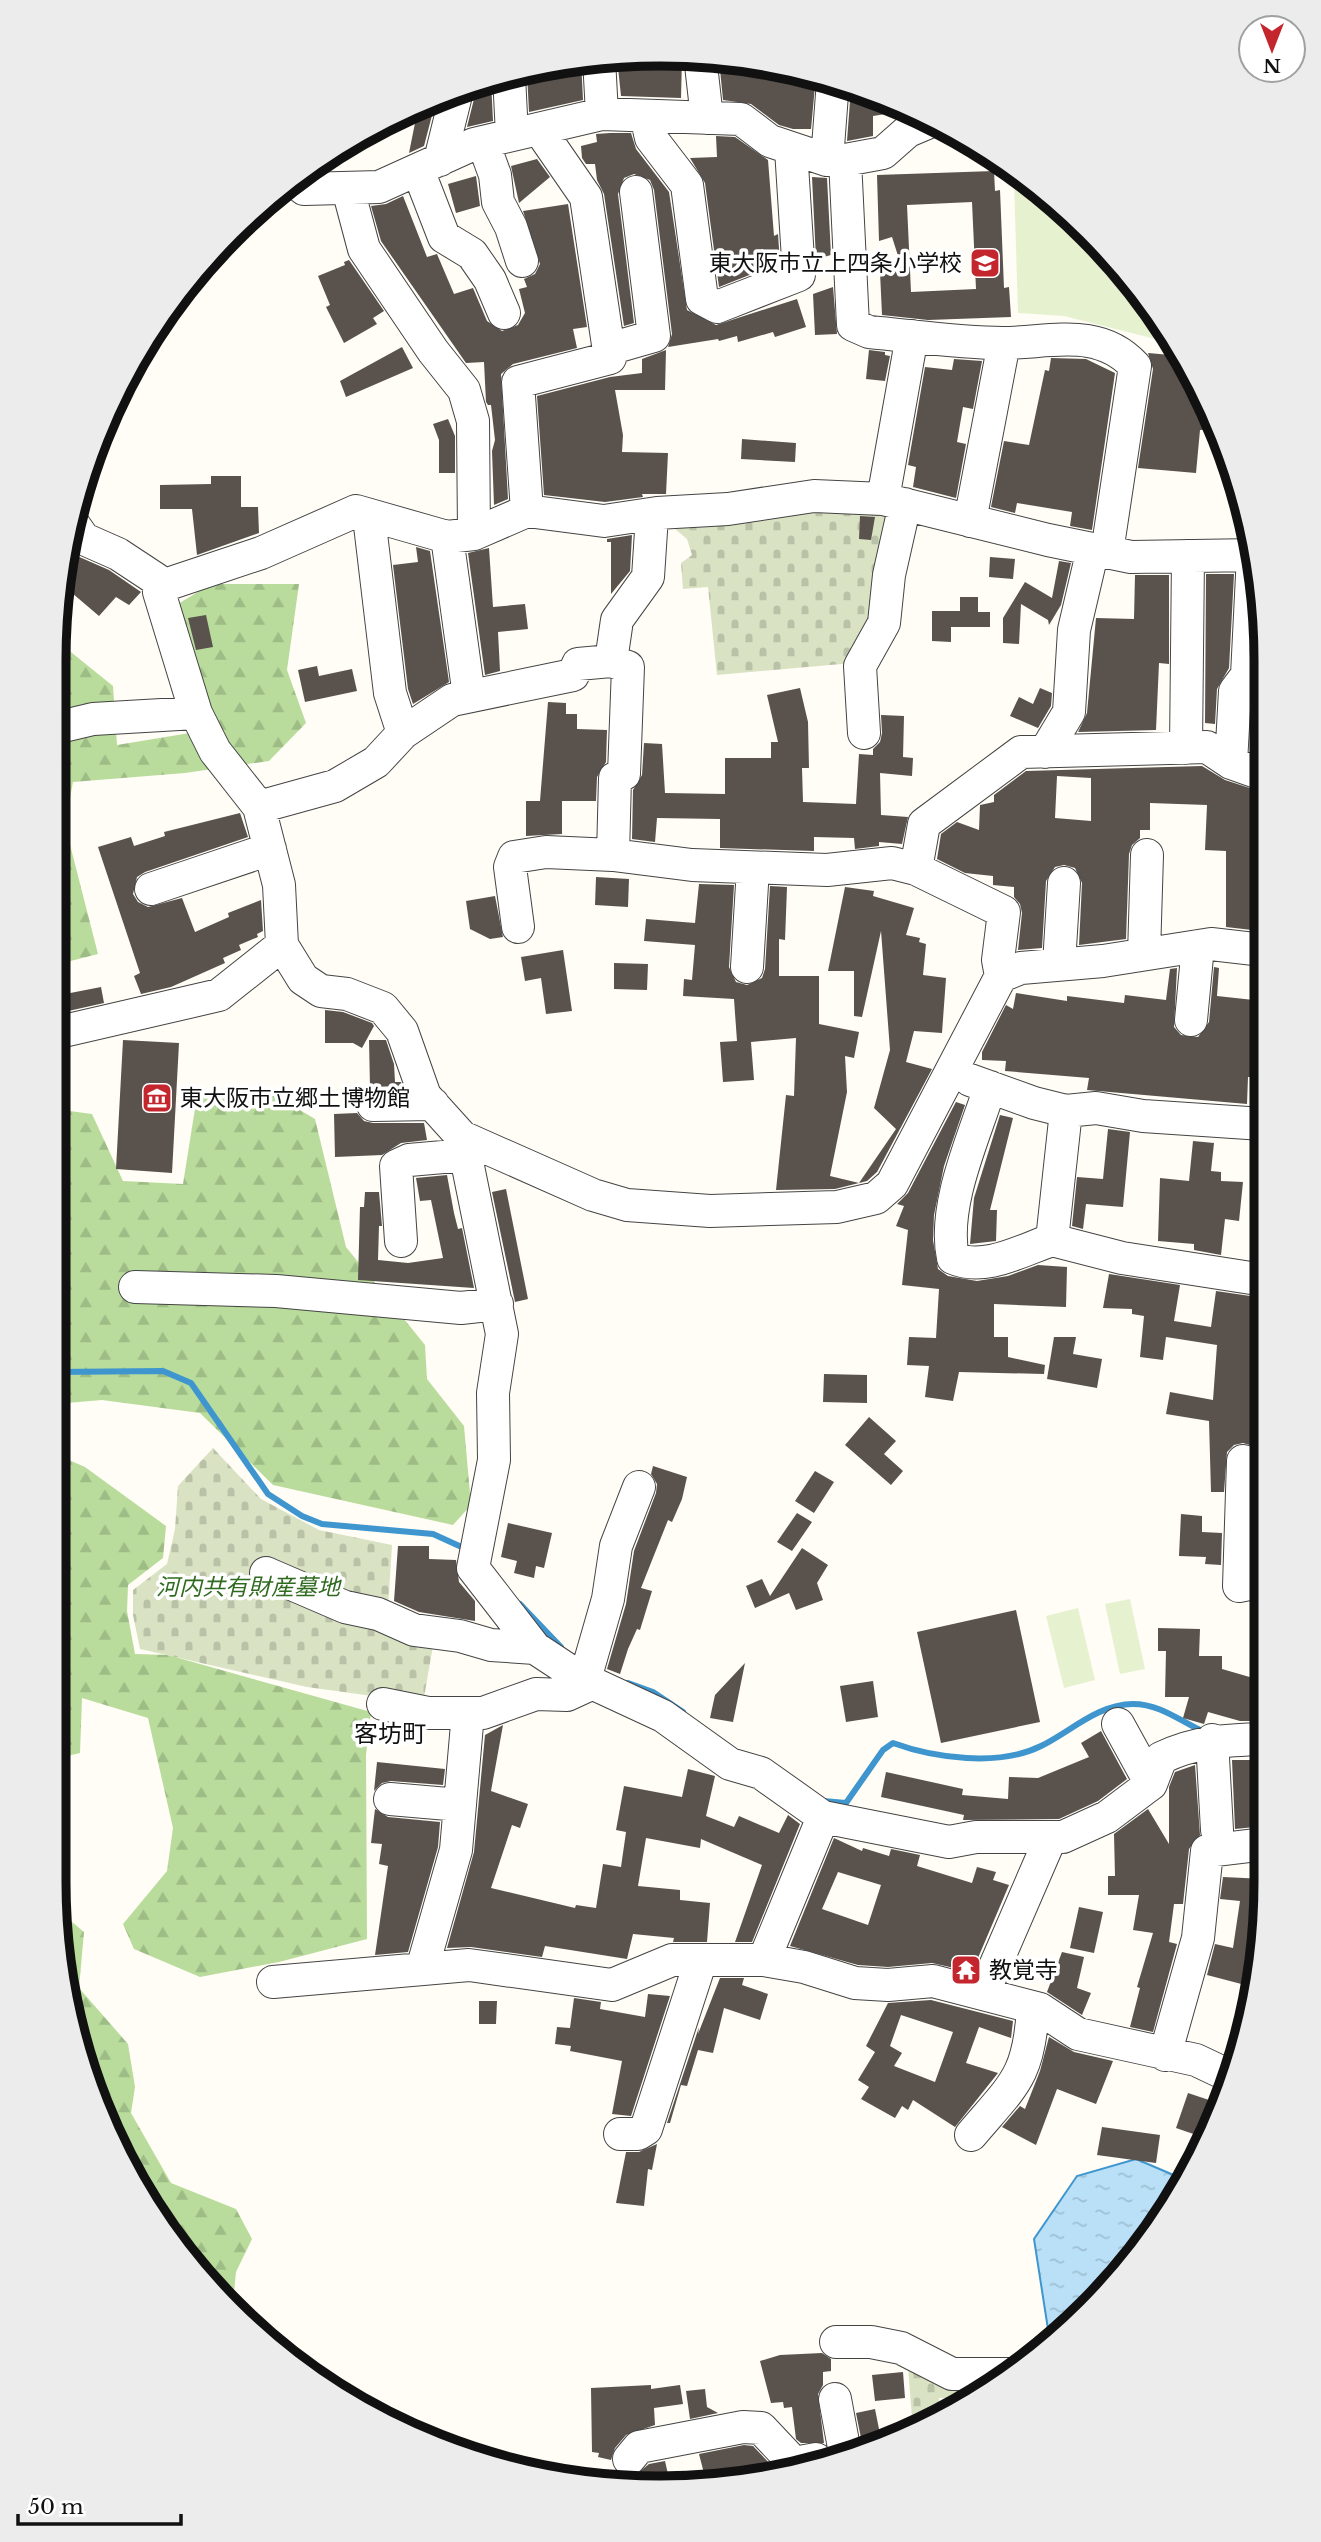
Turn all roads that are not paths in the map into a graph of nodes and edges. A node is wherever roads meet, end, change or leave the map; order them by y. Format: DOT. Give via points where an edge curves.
graph roads {
  1 [pos="701,68"];
  2 [pos="600,70"];
  3 [pos="509,86"];
  4 [pos="833,93"];
  5 [pos="453,104"];
  6 [pos="602,114"];
  7 [pos="646,116"];
  8 [pos="707,118"];
  9 [pos="919,126"];
  10 [pos="511,135"];
  11 [pos="791,149"];
  12 [pos="836,160"];
  13 [pos="437,162"];
  14 [pos="302,187"];
  15 [pos="348,189"];
  16 [pos="636,192"];
  17 [pos="522,261"];
  18 [pos="504,313"];
  19 [pos="912,336"];
  20 [pos="1004,343"];
  21 [pos="609,349"];
  22 [pos="894,502"];
  23 [pos="527,511"];
  24 [pos="652,516"];
  25 [pos="369,517"];
  26 [pos="970,521"];
  27 [pos="81,534"];
  28 [pos="460,535"];
  29 [pos="1100,551"];
  30 [pos="1245,555"];
  31 [pos="1188,556"];
  32 [pos="165,585"];
  33 [pos="1251,604"];
  34 [pos="611,661"];
  35 [pos="482,693"];
  36 [pos="196,713"];
  37 [pos="66,725"];
  38 [pos="403,733"];
  39 [pos="864,733"];
  40 [pos="1186,748"];
  41 [pos="1045,751"];
  42 [pos="1231,763"];
  43 [pos="1254,771"];
  44 [pos="259,807"];
  45 [pos="270,849"];
  46 [pos="613,855"];
  47 [pos="1147,855"];
  48 [pos="753,868"];
  49 [pos="916,869"];
  50 [pos="1065,883"];
  51 [pos="152,890"];
  52 [pos="518,928"];
  53 [pos="282,945"];
  54 [pos="1198,946"];
  55 [pos="1254,949"];
  56 [pos="1144,954"];
  57 [pos="1059,964"];
  58 [pos="747,967"];
  59 [pos="1002,976"];
  60 [pos="1191,1020"];
  61 [pos="66,1030"];
  62 [pos="952,1073"];
  63 [pos="990,1087"];
  64 [pos="433,1104"];
  65 [pos="373,1105"];
  66 [pos="1066,1111"];
  67 [pos="1254,1123"];
  68 [pos="464,1146"];
  69 [pos="1052,1240"];
  70 [pos="401,1241"];
  71 [pos="1254,1278"];
  72 [pos="135,1287"];
  73 [pos="497,1304"];
  74 [pos="1242,1461"];
  75 [pos="639,1487"];
  76 [pos="266,1573"];
  77 [pos="1254,1583"];
  78 [pos="536,1647"];
  79 [pos="589,1681"];
  80 [pos="383,1704"];
  81 [pos="468,1713"];
  82 [pos="1118,1724"];
  83 [pos="1254,1739"];
  84 [pos="1212,1740"];
  85 [pos="1151,1784"];
  86 [pos="390,1799"];
  87 [pos="460,1805"];
  88 [pos="822,1817"];
  89 [pos="1217,1830"];
  90 [pos="1051,1838"];
  91 [pos="1254,1846"];
  92 [pos="701,1961"];
  93 [pos="764,1961"];
  94 [pos="422,1969"];
  95 [pos="273,1982"];
  96 [pos="983,1994"];
  97 [pos="1033,2008"];
  98 [pos="1165,2055"];
  99 [pos="1223,2073"];
  100 [pos="620,2134"];
  101 [pos="971,2134"];
  102 [pos="836,2342"];
  103 [pos="992,2374"];
  104 [pos="835,2399"];
  105 [pos="844,2446"];
  106 [pos="629,2459"];
  107 [pos="791,2460"];
  1 -- 8 [label="street"];
  2 -- 6 [label="street"];
  3 -- 10 [label="street"];
  4 -- 12 [label="street"];
  5 -- 13 [label="street"];
  6 -- 7 [label="street"];
  6 -- 10 [label="street"];
  7 -- 8 [label="street"];
  7 -- 11 [label="street" via="651,138 687,185 702,299 717,307 799,275"];
  8 -- 11 [label="street" via="741,119 770,141"];
  9 -- 12 [label="street" via="883,153"];
  10 -- 13 [label="street"];
  10 -- 17 [label="street" via="495,175 498,202"];
  10 -- 21 [label="street" via="586,197"];
  11 -- 12 [label="street"];
  12 -- 19 [label="street" via="853,325 869,332"];
  13 -- 15 [label="street" via="379,187"];
  13 -- 18 [label="street" via="444,237 472,254"];
  14 -- 15 [label="street"];
  15 -- 28 [label="street" via="364,249 464,390 473,421"];
  16 -- 21 [label="street" via="654,337"];
  19 -- 20 [label="street"];
  19 -- 22 [label="street"];
  20 -- 26 [label="street"];
  20 -- 29 [label="street" via="1066,337 1122,352 1135,366"];
  21 -- 23 [label="street" via="610,358 518,383"];
  22 -- 24 [label="street" via="814,496"];
  22 -- 26 [label="street"];
  22 -- 39 [label="street" via="884,623 860,666"];
  23 -- 24 [label="street" via="604,521"];
  23 -- 28 [label="street"];
  24 -- 34 [label="street" via="648,578 617,620"];
  25 -- 28 [label="street"];
  25 -- 32 [label="street" via="347,512 261,553"];
  25 -- 38 [label="street" via="390,692"];
  26 -- 29 [label="street"];
  27 -- 32 [label="street"];
  28 -- 35 [label="street"];
  29 -- 31 [label="street" via="1131,557"];
  29 -- 41 [label="street" via="1074,630 1069,712"];
  30 -- 31 [label="street"];
  31 -- 40 [label="street"];
  32 -- 36 [label="street" via="159,592"];
  33 -- 42 [label="street" via="1247,675 1235,691"];
  34 -- 35 [label="street" via="578,664 573,675"];
  34 -- 46 [label="street" via="628,667 624,774 615,778"];
  35 -- 38 [label="street" via="452,700"];
  36 -- 37 [label="street" via="93,719"];
  36 -- 44 [label="street" via="215,751"];
  38 -- 44 [label="street" via="376,762 335,786"];
  40 -- 41 [label="street"];
  40 -- 42 [label="street" via="1208,747"];
  41 -- 49 [label="street" via="1021,752 924,824"];
  42 -- 43 [label="street"];
  44 -- 45 [label="street"];
  45 -- 51 [label="street"];
  45 -- 53 [label="street" via="279,885"];
  46 -- 48 [label="street"];
  46 -- 52 [label="street" via="547,852 514,857 510,867"];
  47 -- 56 [label="street"];
  48 -- 49 [label="street" via="827,870 892,863"];
  48 -- 58 [label="street"];
  49 -- 59 [label="street" via="1004,912 998,960"];
  50 -- 57 [label="street"];
  53 -- 61 [label="street" via="219,995"];
  53 -- 64 [label="street" via="303,979 321,991 347,994 383,1008 402,1031 425,1096"];
  54 -- 55 [label="street"];
  54 -- 56 [label="street"];
  54 -- 60 [label="street"];
  56 -- 57 [label="street"];
  57 -- 59 [label="street" via="1021,968"];
  59 -- 62 [label="street"];
  62 -- 63 [label="street"];
  62 -- 68 [label="street" via="892,1184 876,1198 837,1207 710,1211 627,1205"];
  63 -- 66 [label="street"];
  63 -- 69 [label="street" via="950,1214 953,1258 984,1263"];
  64 -- 65 [label="street"];
  64 -- 68 [label="street"];
  66 -- 67 [label="street" via="1096,1108"];
  66 -- 69 [label="street"];
  68 -- 70 [label="street" via="396,1166"];
  68 -- 73 [label="street"];
  69 -- 71 [label="street" via="1122,1258"];
  72 -- 73 [label="street" via="264,1291 461,1308"];
  73 -- 78 [label="street" via="502,1334 493,1393 494,1460 473,1568"];
  74 -- 77 [label="street" via="1239,1586"];
  75 -- 79 [label="street" via="616,1546"];
  76 -- 78 [label="street" via="414,1630 491,1645"];
  78 -- 79 [label="street"];
  79 -- 81 [label="street" via="567,1695 536,1694 483,1713"];
  79 -- 88 [label="street" via="663,1716 730,1764 761,1773"];
  80 -- 81 [label="street" via="428,1713"];
  81 -- 87 [label="street"];
  82 -- 85 [label="street"];
  83 -- 84 [label="street"];
  84 -- 85 [label="street" via="1161,1758"];
  84 -- 89 [label="street"];
  85 -- 90 [label="street" via="1107,1816 1063,1838"];
  86 -- 87 [label="street"];
  87 -- 94 [label="street" via="456,1850"];
  88 -- 90 [label="street" via="949,1842 976,1837"];
  88 -- 93 [label="street"];
  90 -- 96 [label="street"];
  91 -- 98 [label="street" via="1207,1852 1198,1938"];
  92 -- 93 [label="street"];
  92 -- 94 [label="street" via="672,1960 612,1984 469,1965"];
  92 -- 100 [label="street" via="646,2129"];
  93 -- 96 [label="street" via="804,1967 855,1983 933,1981"];
  94 -- 95 [label="street"];
  96 -- 97 [label="street"];
  97 -- 98 [label="street" via="1077,2034"];
  97 -- 101 [label="street" via="1025,2066 1012,2089"];
  98 -- 99 [label="street" via="1196,2060"];
  102 -- 103 [label="street" via="901,2348 951,2374"];
  104 -- 105 [label="street"];
  106 -- 107 [label="street" via="639,2448 743,2427 761,2428"];
}
